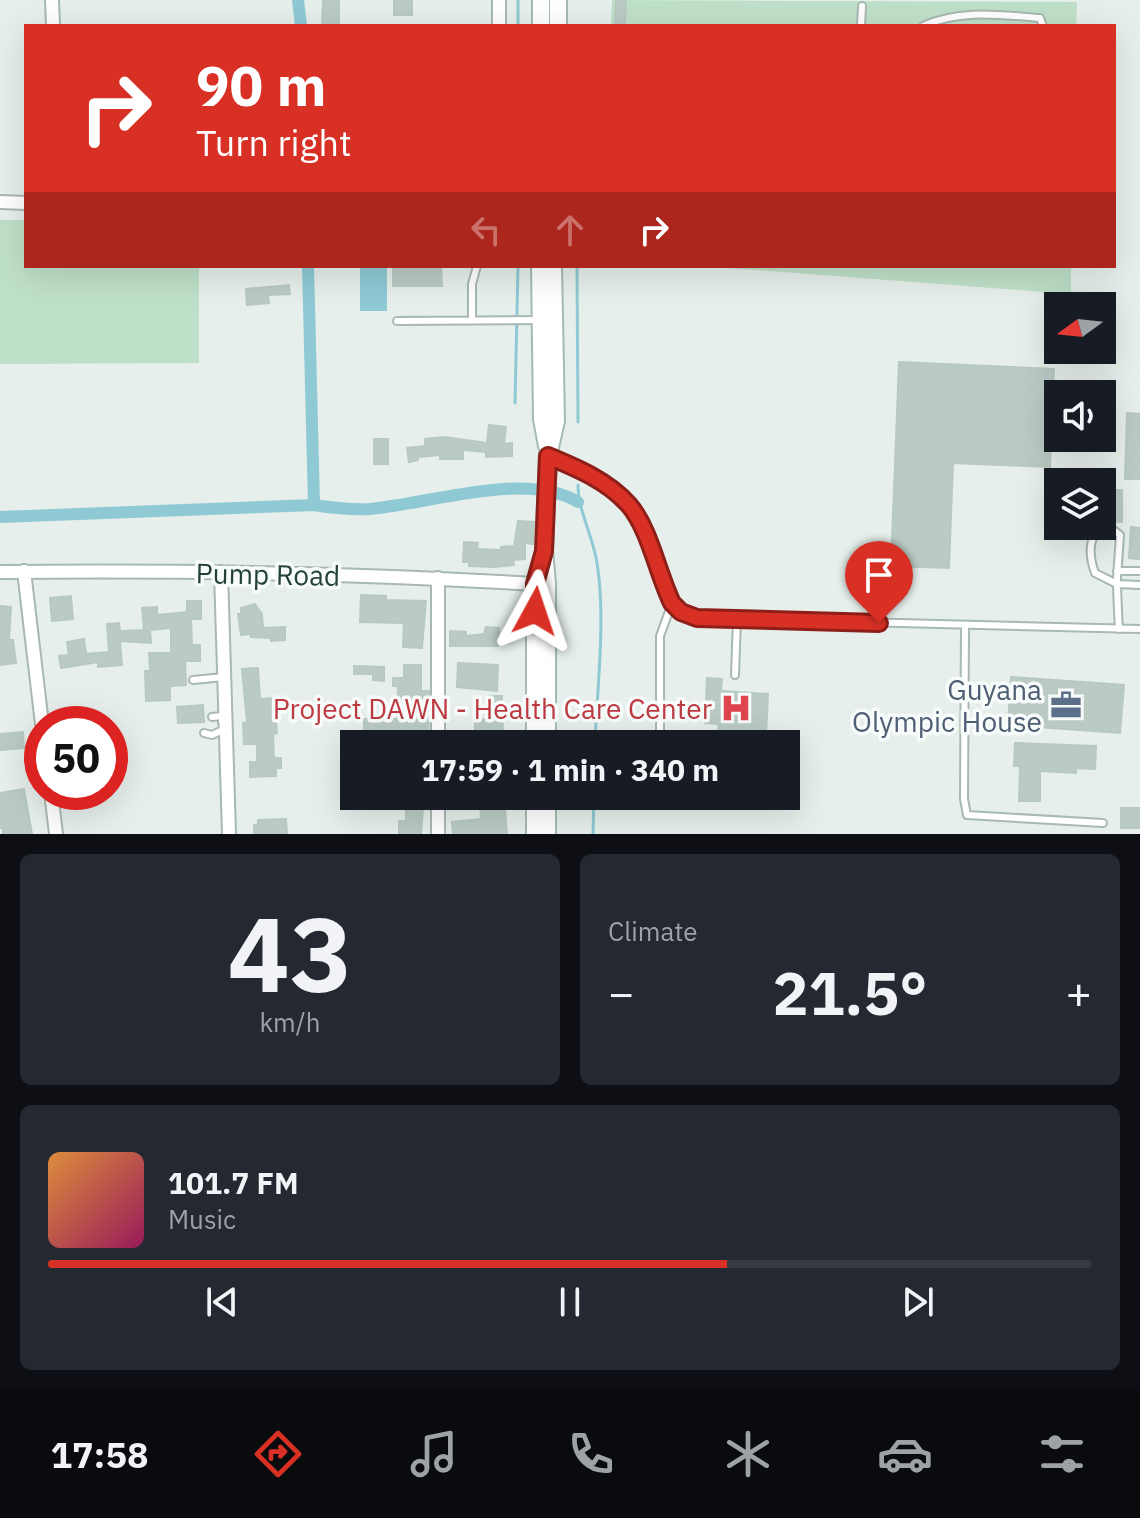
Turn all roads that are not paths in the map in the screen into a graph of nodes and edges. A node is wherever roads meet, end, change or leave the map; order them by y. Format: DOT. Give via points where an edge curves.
graph roads {
  1 [pos="52,0"];
  2 [pos="499,0"];
  3 [pos="541,0"];
  4 [pos="558,0"];
  5 [pos="862,6"];
  6 [pos="53,24"];
  7 [pos="499,24"];
  8 [pos="541,24"];
  9 [pos="558,24"];
  10 [pos="861,24"];
  11 [pos="927,24"];
  12 [pos="1042,24"];
  13 [pos="0,202"];
  14 [pos="24,203"];
  15 [pos="476,268"];
  16 [pos="540,268"];
  17 [pos="553,268"];
  18 [pos="472,320"];
  19 [pos="537,320"];
  20 [pos="397,321"];
  21 [pos="548,460"];
  22 [pos="544,547"];
  23 [pos="24,571"];
  24 [pos="1117,571"];
  25 [pos="1140,571"];
  26 [pos="0,572"];
  27 [pos="221,572"];
  28 [pos="438,578"];
  29 [pos="535,584"];
  30 [pos="1117,584"];
  31 [pos="1140,585"];
  32 [pos="672,603"];
  33 [pos="737,619"];
  34 [pos="965,626"];
  35 [pos="1119,629"];
  36 [pos="1140,629"];
  37 [pos="735,675"];
  38 [pos="224,677"];
  39 [pos="193,680"];
  40 [pos="40,706"];
  41 [pos="212,717"];
  42 [pos="224,729"];
  43 [pos="438,730"];
  44 [pos="535,730"];
  45 [pos="547,730"];
  46 [pos="660,730"];
  47 [pos="204,733"];
  48 [pos="53,810"];
  49 [pos="438,810"];
  50 [pos="535,810"];
  51 [pos="547,810"];
  52 [pos="1103,823"];
  53 [pos="56,834"];
  54 [pos="229,834"];
  55 [pos="438,834"];
  56 [pos="535,834"];
  57 [pos="547,834"];
  1 -- 6 [label="street"];
  2 -- 7 [label="street"];
  3 -- 8 [label="main road"];
  4 -- 9 [label="main road"];
  5 -- 10 [label="lane"];
  11 -- 12 [label="lane" via="959,14 1040,18"];
  13 -- 14 [label="street"];
  15 -- 18 [label="lane"];
  16 -- 19 [label="main road"];
  17 -- 21 [label="main road" via="556,421"];
  18 -- 19 [label="lane"];
  18 -- 20 [label="lane"];
  19 -- 21 [label="main road"];
  21 -- 22 [label="main road"];
  21 -- 32 [label="lane" via="598,478 629,505"];
  22 -- 29 [label="main road"];
  22 -- 45 [label="main road"];
  23 -- 26 [label="street, Pump Road"];
  23 -- 27 [label="street, Pump Road"];
  23 -- 40 [label="street"];
  24 -- 25 [label="lane"];
  24 -- 30 [label="lane"];
  24 -- 30 [label="lane" via="1120,535 1096,532 1091,560 1095,573"];
  27 -- 28 [label="street, Pump Road"];
  27 -- 38 [label="street"];
  28 -- 29 [label="street, Pump Road"];
  28 -- 43 [label="street"];
  29 -- 44 [label="main road"];
  30 -- 31 [label="lane"];
  30 -- 35 [label="lane"];
  32 -- 33 [label="lane" via="697,618"];
  32 -- 46 [label="lane" via="660,636"];
  33 -- 34 [label="lane"];
  33 -- 37 [label="lane"];
  34 -- 35 [label="lane"];
  34 -- 52 [label="lane" via="967,815"];
  35 -- 36 [label="lane"];
  38 -- 39 [label="lane"];
  38 -- 42 [label="street"];
  41 -- 42 [label="lane" via="222,716"];
  42 -- 47 [label="lane"];
  42 -- 54 [label="street"];
  48 -- 53 [label="street"];
  49 -- 55 [label="street"];
  50 -- 56 [label="main road"];
  51 -- 57 [label="main road"];
}
